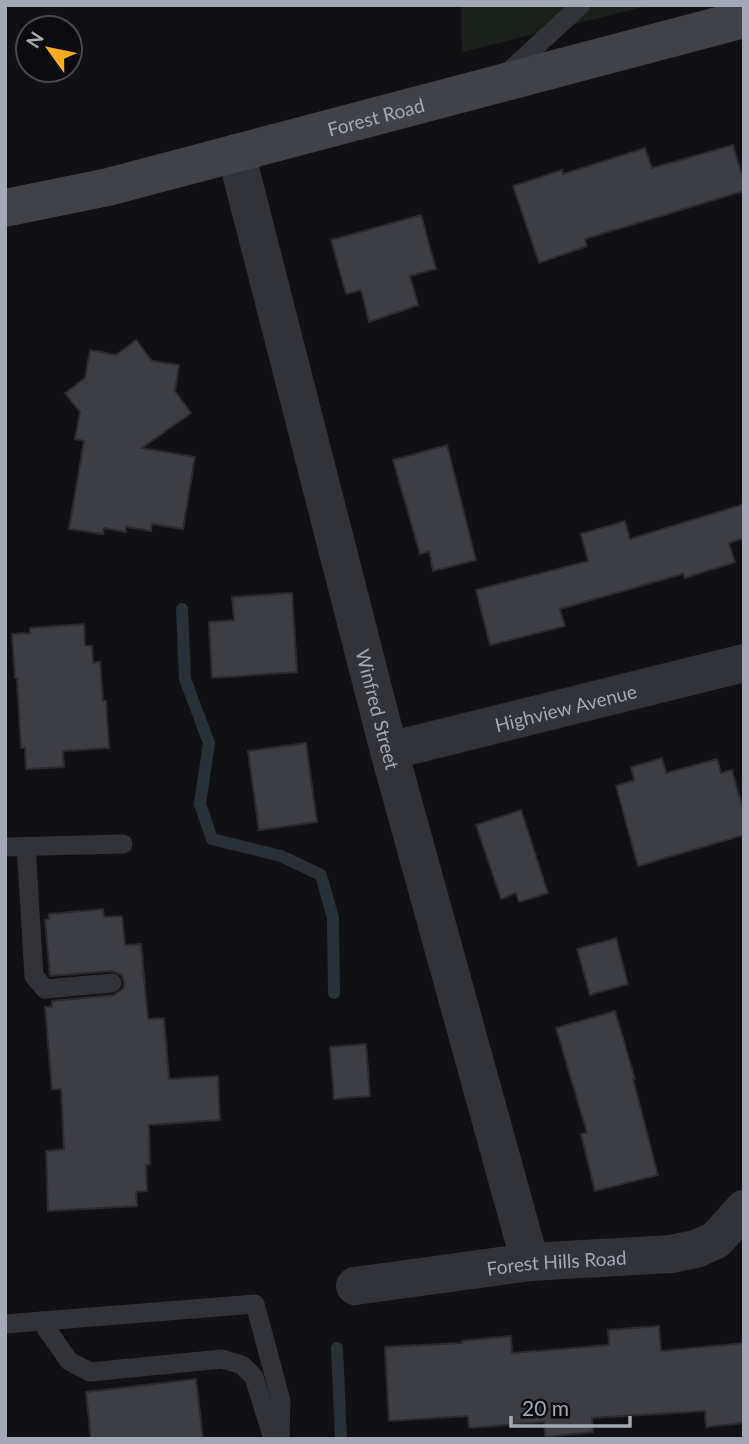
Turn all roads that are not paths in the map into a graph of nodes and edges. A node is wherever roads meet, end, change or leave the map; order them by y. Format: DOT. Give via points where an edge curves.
graph roads {
  1 [pos="582,5"];
  2 [pos="744,19"];
  3 [pos="496,83"];
  4 [pos="236,153"];
  5 [pos="5,208"];
  6 [pos="744,663"];
  7 [pos="389,751"];
  8 [pos="123,844"];
  9 [pos="26,846"];
  10 [pos="5,847"];
  11 [pos="112,983"];
  12 [pos="744,1209"];
  13 [pos="530,1262"];
  14 [pos="355,1286"];
  15 [pos="41,1321"];
  16 [pos="5,1324"];
  17 [pos="273,1439"];
  18 [pos="280,1439"];
  1 -- 3 [label="lane"];
  2 -- 3 [label="main road, Forest Road"];
  3 -- 4 [label="main road, Forest Road"];
  4 -- 5 [label="main road, Forest Road"];
  4 -- 7 [label="street, Winfred Street"];
  6 -- 7 [label="street, Highview Avenue"];
  7 -- 13 [label="street, Winfred Street"];
  8 -- 9 [label="lane"];
  9 -- 10 [label="lane"];
  9 -- 11 [label="lane" via="34,976 45,989"];
  12 -- 13 [label="street, Forest Hills Road" via="716,1240 696,1249"];
  13 -- 14 [label="street, Forest Hills Road"];
  15 -- 16 [label="lane"];
  15 -- 17 [label="lane" via="69,1361 90,1372 222,1359 242,1365 254,1377"];
  15 -- 18 [label="lane" via="255,1304 281,1401"];
}
